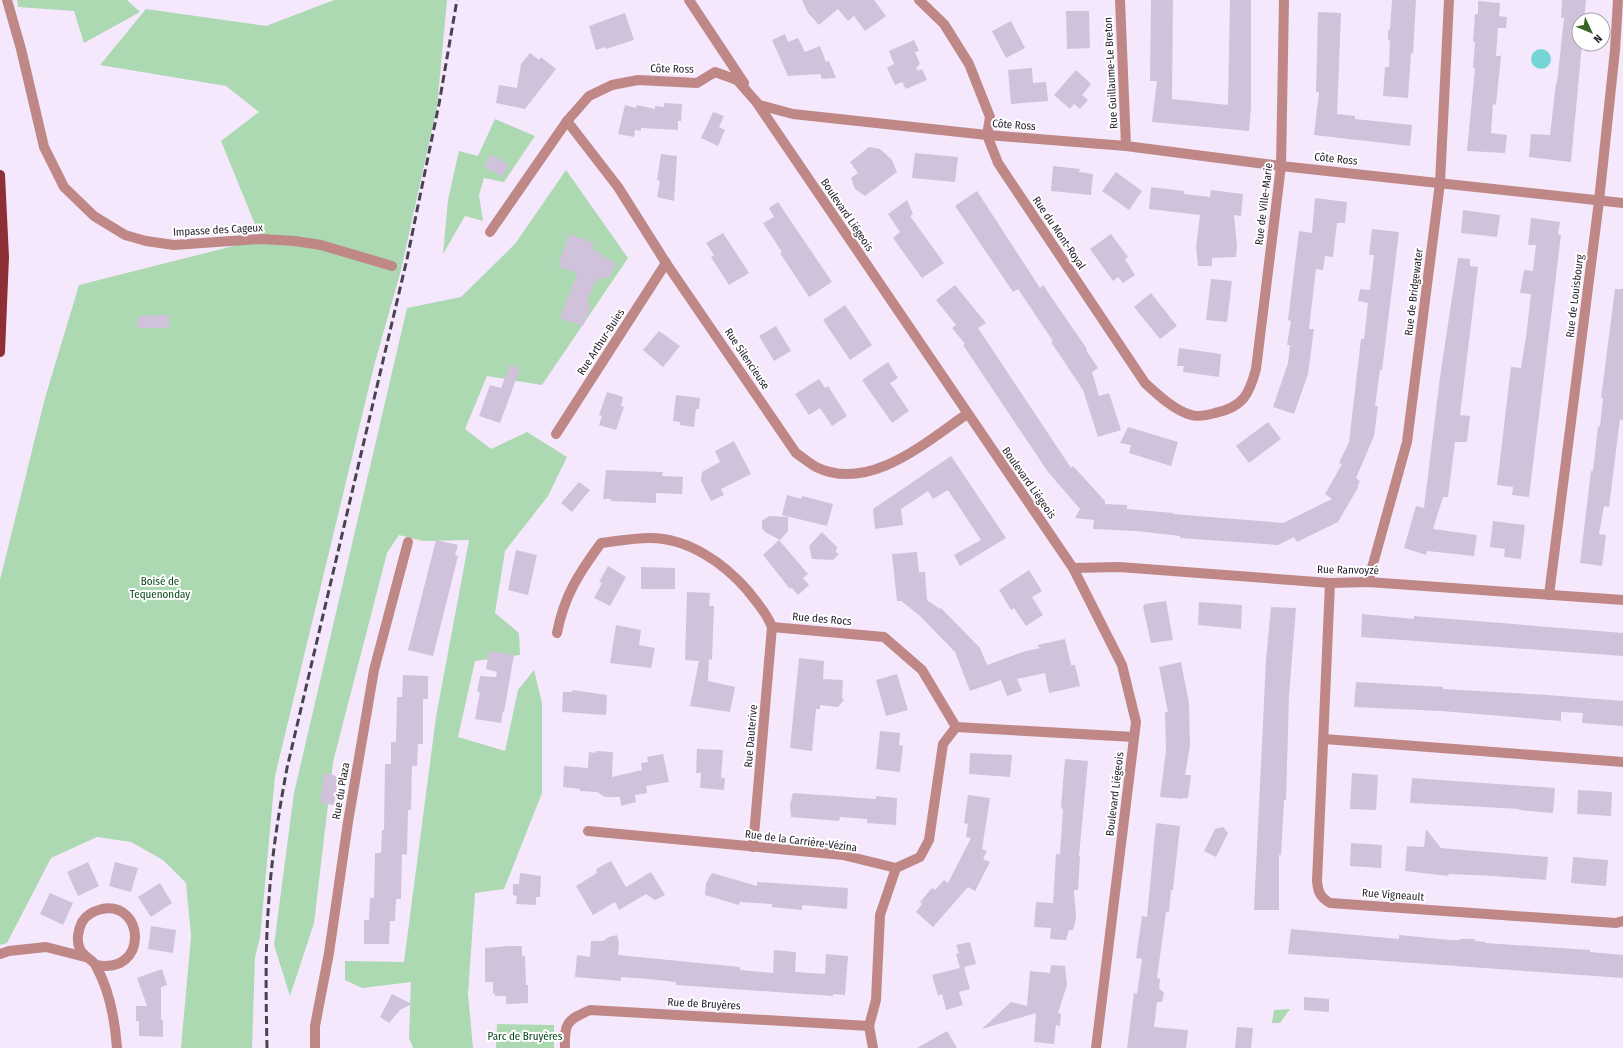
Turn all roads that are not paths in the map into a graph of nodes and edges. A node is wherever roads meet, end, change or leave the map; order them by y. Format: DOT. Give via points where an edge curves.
graph roads {
  1 [pos="7,0"];
  2 [pos="689,0"];
  3 [pos="919,0"];
  4 [pos="1120,0"];
  5 [pos="1284,0"];
  6 [pos="1449,0"];
  7 [pos="1618,0"];
  8 [pos="759,105"];
  9 [pos="567,121"];
  10 [pos="987,135"];
  11 [pos="1126,146"];
  12 [pos="1281,166"];
  13 [pos="0,175"];
  14 [pos="1440,183"];
  15 [pos="1599,201"];
  16 [pos="1623,203"];
  17 [pos="490,232"];
  18 [pos="666,263"];
  19 [pos="392,266"];
  20 [pos="0,352"];
  21 [pos="1239,405"];
  22 [pos="967,414"];
  23 [pos="556,434"];
  24 [pos="408,542"];
  25 [pos="1073,568"];
  26 [pos="1368,582"];
  27 [pos="1330,583"];
  28 [pos="1549,595"];
  29 [pos="1623,600"];
  30 [pos="772,626"];
  31 [pos="557,633"];
  32 [pos="956,727"];
  33 [pos="1134,737"];
  34 [pos="1324,739"];
  35 [pos="1623,762"];
  36 [pos="588,831"];
  37 [pos="753,847"];
  38 [pos="896,868"];
  39 [pos="1623,921"];
  40 [pos="0,954"];
  41 [pos="85,957"];
  42 [pos="96,964"];
  43 [pos="869,1026"];
  44 [pos="117,1048"];
  45 [pos="314,1048"];
  46 [pos="565,1048"];
  47 [pos="873,1048"];
  48 [pos="1096,1048"];
  1 -- 19 [label="street, Impasse des Cageux" via="44,147 64,187 94,216 125,234 174,245 261,239 295,241 321,245"];
  2 -- 8 [label="street, Boulevard Liégeois"];
  3 -- 10 [label="street, Rue du Mont-Royal" via="944,24 969,64 990,117"];
  4 -- 11 [label="street, Rue Guillaume-Le Breton"];
  5 -- 12 [label="street, Rue de Ville-Marie"];
  6 -- 14 [label="street, Rue de Bridgewater"];
  7 -- 15 [label="street, Rue de Louisbourg"];
  8 -- 9 [label="street, Côte Ross" via="737,80 715,72 697,83 638,80 612,85 588,96"];
  8 -- 10 [label="street, Côte Ross" via="793,114"];
  8 -- 22 [label="street, Boulevard Liégeois"];
  9 -- 17 [label="street, Côte Ross"];
  9 -- 18 [label="street, Rue Silencieuse" via="618,187"];
  10 -- 11 [label="street, Côte Ross"];
  10 -- 21 [label="street, Rue du Mont-Royal" via="998,163 1145,383 1174,407 1191,415 1208,415 1227,411"];
  11 -- 12 [label="street, Côte Ross"];
  12 -- 14 [label="street, Côte Ross"];
  12 -- 21 [label="street, Rue de Ville-Marie" via="1256,369 1250,390"];
  13 -- 20 [label="main road" via="4,258"];
  14 -- 15 [label="street, Côte Ross"];
  14 -- 26 [label="street, Rue de Bridgewater" via="1407,442"];
  15 -- 16 [label="street, Côte Ross"];
  15 -- 28 [label="street, Rue de Louisbourg"];
  18 -- 22 [label="street, Rue Silencieuse" via="796,453 816,467 848,475 880,469 902,458"];
  18 -- 23 [label="street, Rue Arthur-Buies"];
  22 -- 25 [label="street, Boulevard Liégeois"];
  24 -- 45 [label="street, Rue du Plaza" via="374,670 315,1026"];
  25 -- 27 [label="street, Rue Ranvoyzé" via="1134,568"];
  25 -- 33 [label="street, Boulevard Liégeois" via="1122,665 1136,722"];
  26 -- 27 [label="street, Rue Ranvoyzé"];
  26 -- 28 [label="street, Rue Ranvoyzé"];
  27 -- 34 [label="street, Rue Vigneault"];
  28 -- 29 [label="street, Rue Ranvoyzé"];
  30 -- 31 [label="street" via="768,617 740,582 708,555 683,544 651,538 601,543 579,573 561,614"];
  30 -- 32 [label="street, Rue des Rocs" via="884,637 922,670"];
  30 -- 37 [label="street, Rue Dauterive"];
  32 -- 33 [label="street"];
  32 -- 38 [label="street" via="943,744 929,840 920,857"];
  33 -- 48 [label="street, Boulevard Liégeois"];
  34 -- 35 [label="street"];
  34 -- 39 [label="street, Rue Vigneault" via="1317,881 1322,898 1330,903 1616,923"];
  36 -- 37 [label="street, Rue de la Carrière-Vézina"];
  37 -- 38 [label="street, Rue de la Carrière-Vézina" via="843,855"];
  38 -- 43 [label="street" via="880,915 876,1000"];
  40 -- 41 [label="street" via="46,947"];
  41 -- 42 [label="street"];
  41 -- 42 [label="street" via="78,941 78,931 82,922 96,910 106,908 122,913 134,927 136,938 131,953 116,965"];
  42 -- 44 [label="street" via="114,1016"];
  43 -- 46 [label="street, Rue de Bruyères" via="590,1010 568,1023 564,1032"];
  43 -- 47 [label="street"];
}
